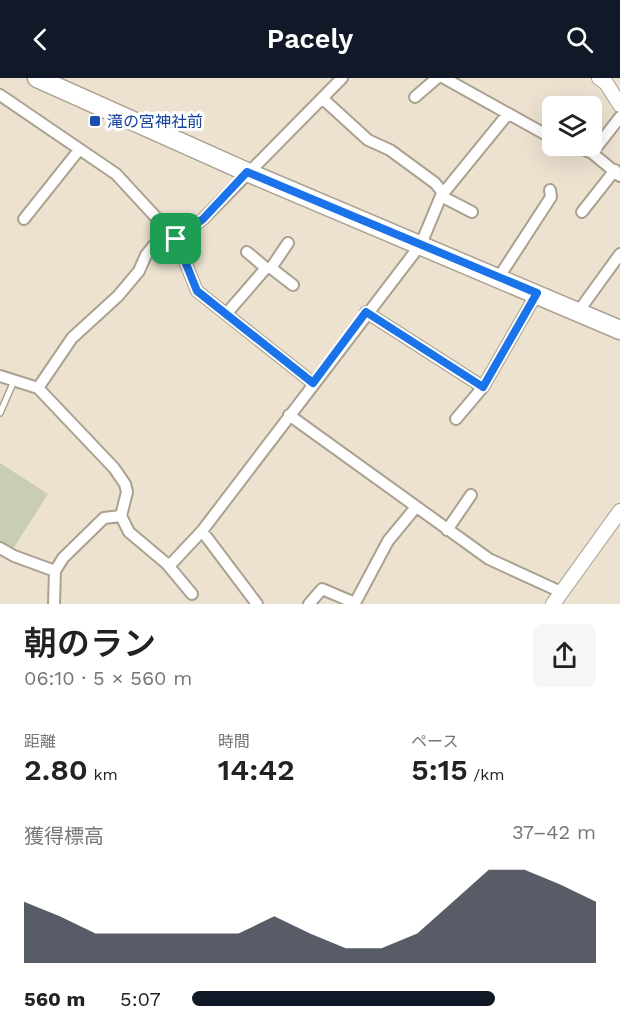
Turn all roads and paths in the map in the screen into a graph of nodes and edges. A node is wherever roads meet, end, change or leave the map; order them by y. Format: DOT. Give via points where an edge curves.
graph roads {
  1 [pos="38,78"];
  2 [pos="342,78"];
  3 [pos="437,78"];
  4 [pos="444,78"];
  5 [pos="599,78"];
  6 [pos="0,95"];
  7 [pos="415,97"];
  8 [pos="322,98"];
  9 [pos="620,105"];
  10 [pos="507,115"];
  11 [pos="620,117"];
  12 [pos="542,133"];
  13 [pos="602,140"];
  14 [pos="79,150"];
  15 [pos="596,156"];
  16 [pos="247,172"];
  17 [pos="617,173"];
  18 [pos="550,190"];
  19 [pos="442,194"];
  20 [pos="472,212"];
  21 [pos="582,212"];
  22 [pos="24,219"];
  23 [pos="166,230"];
  24 [pos="176,239"];
  25 [pos="288,243"];
  26 [pos="421,244"];
  27 [pos="248,252"];
  28 [pos="620,254"];
  29 [pos="268,268"];
  30 [pos="499,277"];
  31 [pos="292,285"];
  32 [pos="537,293"];
  33 [pos="366,312"];
  34 [pos="578,312"];
  35 [pos="227,313"];
  36 [pos="620,330"];
  37 [pos="0,376"];
  38 [pos="14,381"];
  39 [pos="313,383"];
  40 [pos="483,387"];
  41 [pos="38,388"];
  42 [pos="0,413"];
  43 [pos="290,415"];
  44 [pos="456,419"];
  45 [pos="471,495"];
  46 [pos="416,507"];
  47 [pos="620,511"];
  48 [pos="121,516"];
  49 [pos="447,530"];
  50 [pos="202,531"];
  51 [pos="0,548"];
  52 [pos="167,564"];
  53 [pos="55,571"];
  54 [pos="561,592"];
  55 [pos="192,594"];
  56 [pos="54,604"];
  57 [pos="257,604"];
  58 [pos="309,604"];
  59 [pos="553,604"];
  1 -- 16 [label="main road"];
  2 -- 8 [label="street"];
  3 -- 7 [label="street"];
  4 -- 10 [label="street"];
  5 -- 9 [label="street"];
  6 -- 14 [label="street"];
  8 -- 16 [label="street"];
  8 -- 19 [label="street" via="368,140 390,150 435,183"];
  10 -- 12 [label="street"];
  10 -- 19 [label="street"];
  11 -- 13 [label="street"];
  14 -- 22 [label="street"];
  14 -- 23 [label="street" via="116,174"];
  15 -- 17 [label="street"];
  16 -- 24 [label="street" via="203,219"];
  16 -- 26 [label="main road"];
  17 -- 21 [label="street"];
  18 -- 30 [label="street" via="551,197"];
  19 -- 20 [label="street"];
  19 -- 26 [label="street"];
  23 -- 24 [label="street"];
  23 -- 41 [label="street" via="118,296 72,338"];
  24 -- 35 [label="street" via="197,291"];
  25 -- 29 [label="street"];
  26 -- 30 [label="main road"];
  26 -- 33 [label="street"];
  27 -- 29 [label="street"];
  28 -- 34 [label="street"];
  29 -- 31 [label="street"];
  29 -- 35 [label="street"];
  30 -- 32 [label="main road"];
  32 -- 34 [label="main road"];
  32 -- 40 [label="street"];
  33 -- 39 [label="street"];
  33 -- 40 [label="street"];
  34 -- 36 [label="main road"];
  35 -- 39 [label="street"];
  37 -- 38 [label="street"];
  38 -- 41 [label="street"];
  38 -- 42 [label="lane"];
  39 -- 43 [label="street"];
  40 -- 44 [label="street"];
  41 -- 48 [label="street" via="121,477 127,492"];
  43 -- 46 [label="street"];
  43 -- 50 [label="street"];
  45 -- 49 [label="street"];
  46 -- 49 [label="street"];
  46 -- 58 [label="street" via="388,541 355,603 322,589"];
  47 -- 54 [label="street"];
  48 -- 52 [label="street" via="129,532"];
  48 -- 53 [label="street" via="104,518 68,551"];
  49 -- 54 [label="street" via="507,569"];
  50 -- 52 [label="street"];
  50 -- 57 [label="street"];
  51 -- 53 [label="street"];
  52 -- 55 [label="street"];
  53 -- 56 [label="street"];
  54 -- 59 [label="street"];
}
